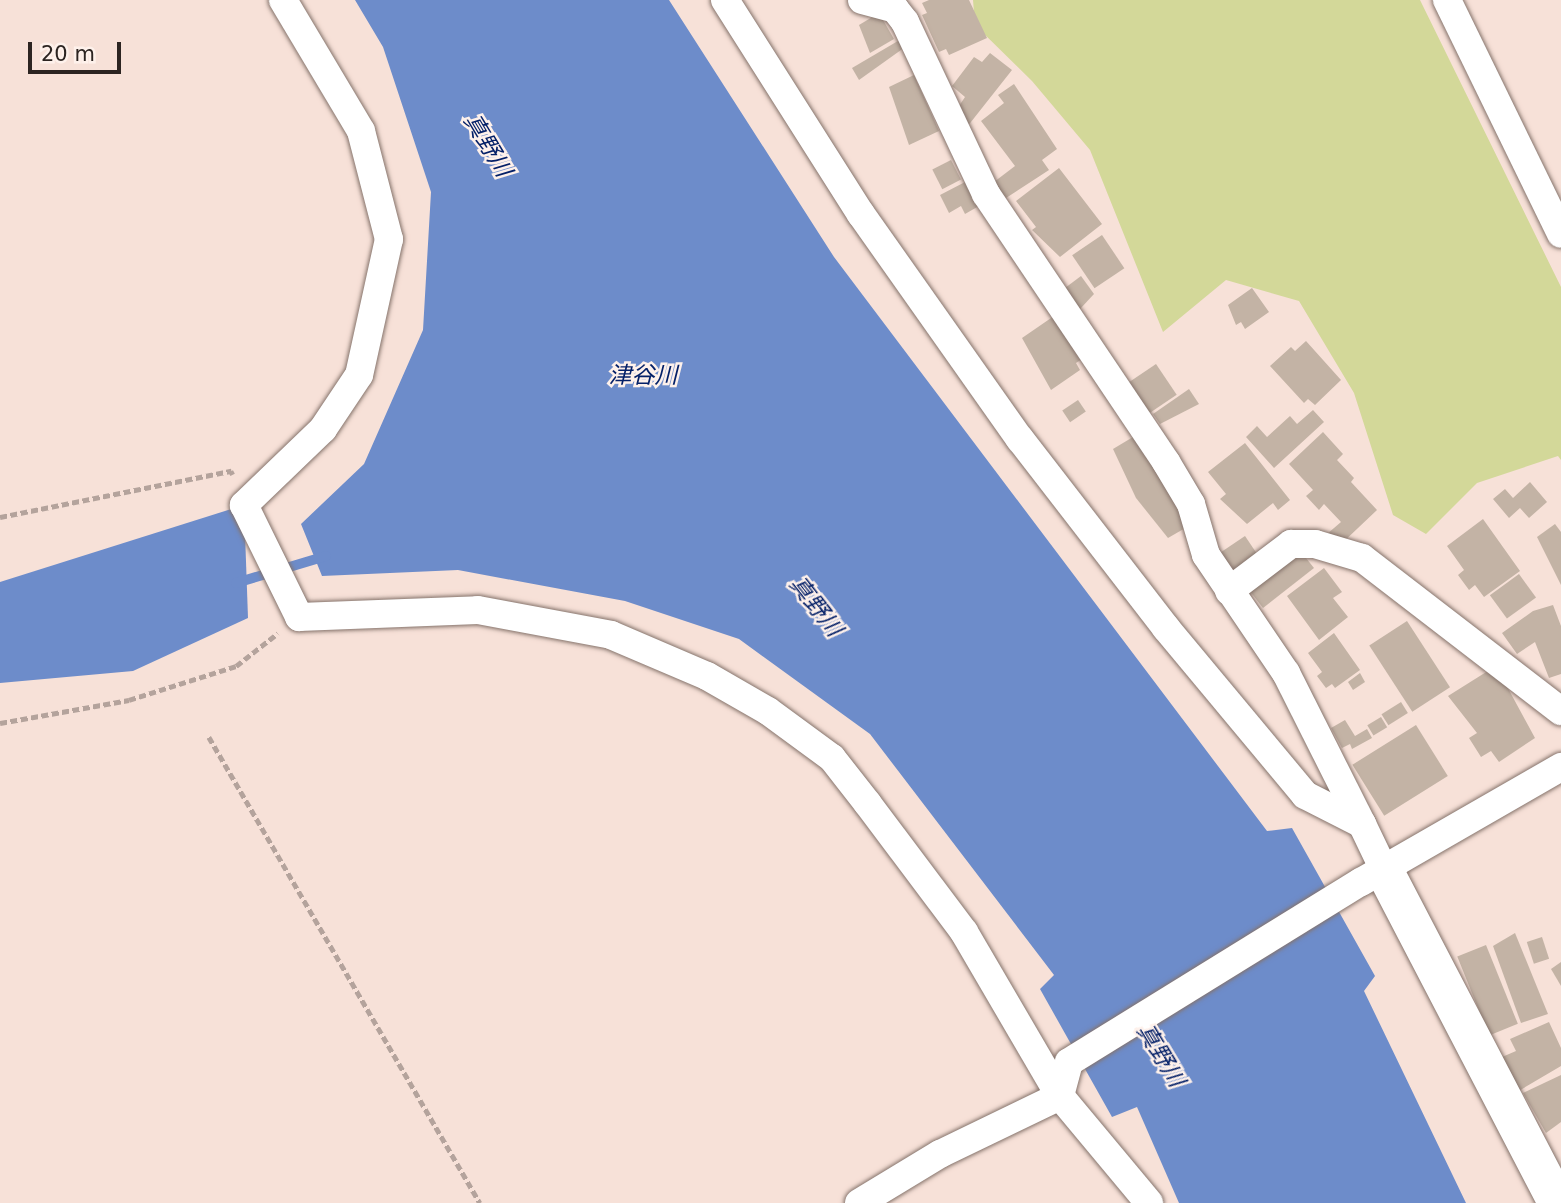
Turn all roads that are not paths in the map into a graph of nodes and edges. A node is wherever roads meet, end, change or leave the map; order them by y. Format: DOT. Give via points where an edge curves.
graph roads {
  1 [pos="283,0"];
  2 [pos="725,0"];
  3 [pos="862,0"];
  4 [pos="1447,0"];
  5 [pos="1561,234"];
  6 [pos="1230,591"];
  7 [pos="1561,711"];
  8 [pos="1561,767"];
  9 [pos="1362,824"];
  10 [pos="1373,876"];
  11 [pos="1060,1096"];
  12 [pos="859,1203"];
  13 [pos="1149,1203"];
  14 [pos="1557,1203"];
  1 -- 11 [label="street" via="361,131 389,239 359,375 323,429 244,505 292,606 478,610 611,635 707,676 768,711 832,758 917,868 964,932"];
  2 -- 9 [label="street" via="861,214 1028,450 1166,628 1305,795"];
  3 -- 6 [label="street" via="895,9 905,22 986,194 1166,463 1191,504 1206,555"];
  4 -- 5 [label="street"];
  6 -- 7 [label="street" via="1291,544 1315,544 1362,558"];
  6 -- 9 [label="street" via="1286,673"];
  8 -- 10 [label="street"];
  9 -- 10 [label="street"];
  10 -- 11 [label="street" via="1069,1062"];
  10 -- 14 [label="street"];
  11 -- 12 [label="street" via="940,1154"];
  11 -- 13 [label="street"];
}
